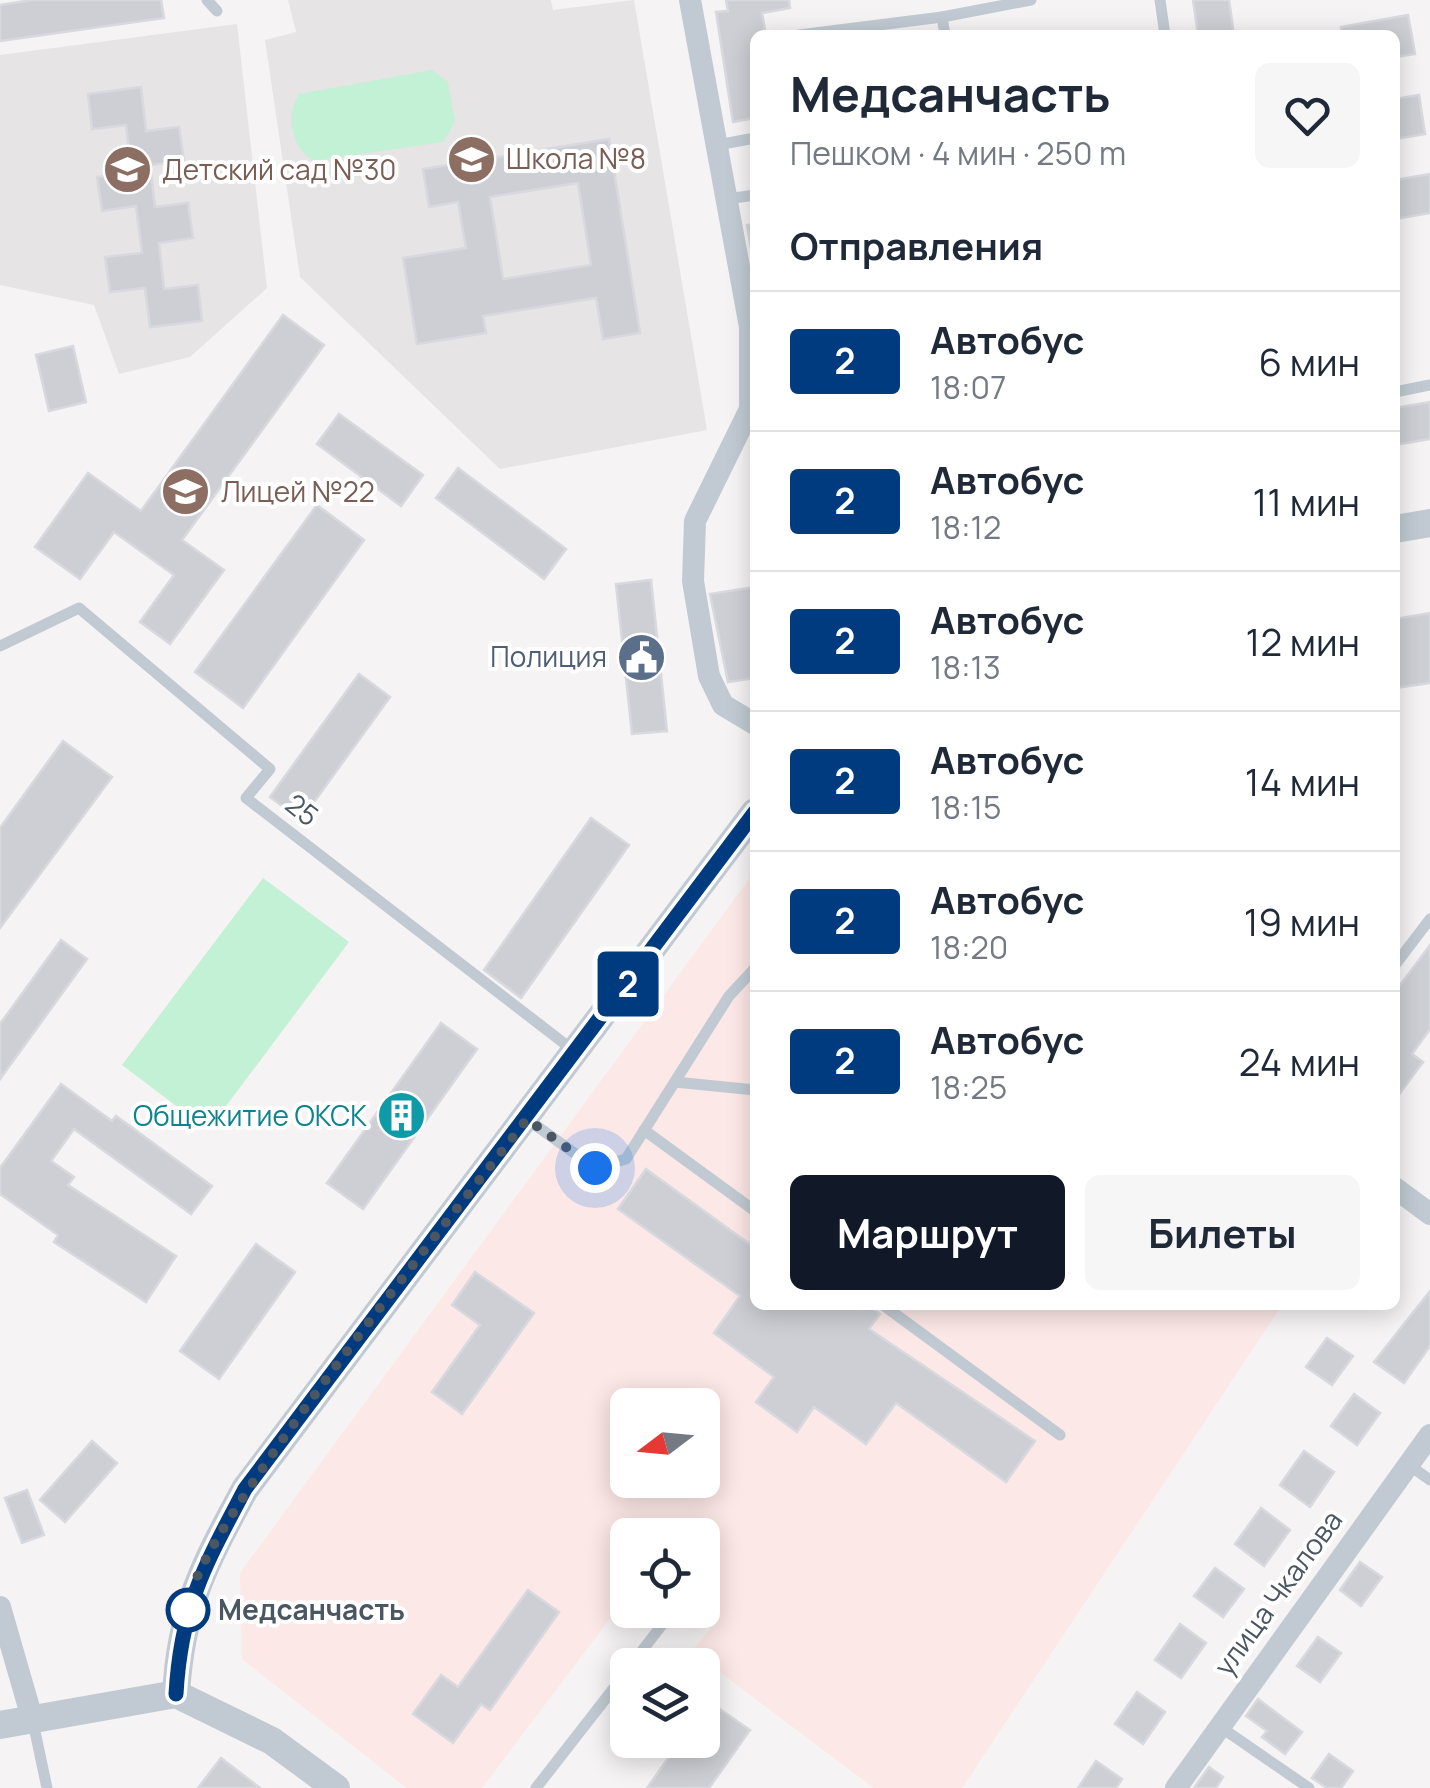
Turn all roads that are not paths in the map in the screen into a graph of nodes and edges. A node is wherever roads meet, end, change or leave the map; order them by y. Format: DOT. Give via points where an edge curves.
graph roads {
  1 [pos="207,0"];
  2 [pos="690,0"];
  3 [pos="1031,0"];
  4 [pos="1160,0"];
  5 [pos="218,11"];
  6 [pos="942,17"];
  7 [pos="839,30"];
  8 [pos="944,30"];
  9 [pos="1164,30"];
  10 [pos="750,139"];
  11 [pos="717,145"];
  12 [pos="750,196"];
  13 [pos="727,200"];
  14 [pos="748,267"];
  15 [pos="1430,386"];
  16 [pos="1400,391"];
  17 [pos="750,412"];
  18 [pos="1430,523"];
  19 [pos="1400,529"];
  20 [pos="0,646"];
  21 [pos="750,721"];
  22 [pos="750,819"];
  23 [pos="1430,919"];
  24 [pos="1400,958"];
  25 [pos="750,973"];
  26 [pos="577,1053"];
  27 [pos="674,1082"];
  28 [pos="750,1090"];
  29 [pos="527,1119"];
  30 [pos="644,1130"];
  31 [pos="1400,1192"];
  32 [pos="750,1207"];
  33 [pos="1430,1214"];
  34 [pos="891,1310"];
  35 [pos="1060,1435"];
  36 [pos="1430,1435"];
  37 [pos="1408,1465"];
  38 [pos="1430,1480"];
  39 [pos="0,1608"];
  40 [pos="661,1628"];
  41 [pos="645,1648"];
  42 [pos="176,1694"];
  43 [pos="610,1694"];
  44 [pos="32,1718"];
  45 [pos="0,1725"];
  46 [pos="1219,1726"];
  47 [pos="47,1788"];
  48 [pos="336,1788"];
  49 [pos="536,1788"];
  50 [pos="1176,1788"];
  51 [pos="1309,1788"];
  1 -- 5 [label="lane"];
  2 -- 11 [label="street"];
  3 -- 6 [label="lane"];
  4 -- 9 [label="lane"];
  6 -- 7 [label="lane"];
  6 -- 8 [label="lane"];
  10 -- 11 [label="lane"];
  11 -- 13 [label="street"];
  12 -- 13 [label="lane"];
  13 -- 14 [label="street"];
  15 -- 16 [label="lane"];
  17 -- 21 [label="street" via="694,521 693,581 709,676 723,706"];
  18 -- 19 [label="street"];
  20 -- 26 [label="lane, 25" via="79,608 270,770 246,798"];
  22 -- 26 [label="street"];
  23 -- 24 [label="lane"];
  25 -- 27 [label="lane"];
  26 -- 29 [label="street"];
  27 -- 28 [label="lane"];
  27 -- 30 [label="lane"];
  29 -- 30 [label="lane" via="595,1168 626,1159"];
  29 -- 42 [label="street" via="245,1489 194,1584 179,1643"];
  30 -- 32 [label="lane"];
  31 -- 33 [label="street"];
  34 -- 35 [label="lane"];
  36 -- 37 [label="street, улица Чкалова"];
  37 -- 38 [label="lane"];
  37 -- 46 [label="street, улица Чкалова"];
  39 -- 44 [label="street"];
  40 -- 41 [label="lane"];
  42 -- 44 [label="street"];
  42 -- 48 [label="street" via="272,1742"];
  43 -- 49 [label="lane"];
  44 -- 45 [label="street"];
  44 -- 47 [label="lane"];
  46 -- 50 [label="street, улица Чкалова"];
  46 -- 51 [label="lane"];
}
